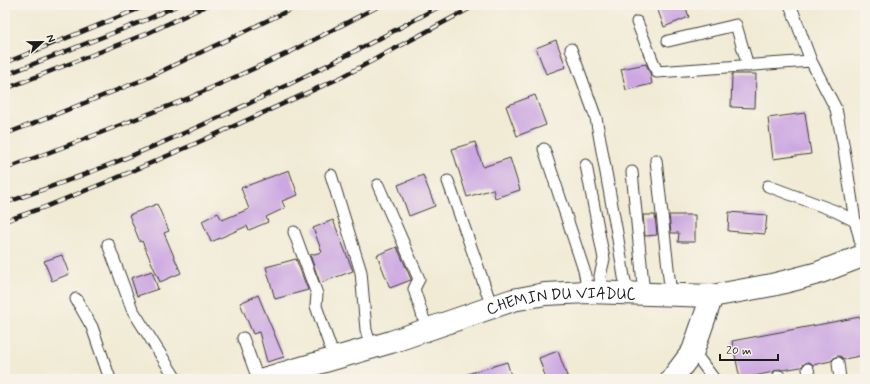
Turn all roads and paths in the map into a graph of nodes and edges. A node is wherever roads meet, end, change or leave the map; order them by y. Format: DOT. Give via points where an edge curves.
graph roads {
  1 [pos="790,5"];
  2 [pos="637,22"];
  3 [pos="668,41"];
  4 [pos="571,48"];
  5 [pos="811,62"];
  6 [pos="748,66"];
  7 [pos="544,149"];
  8 [pos="656,160"];
  9 [pos="586,166"];
  10 [pos="632,172"];
  11 [pos="331,175"];
  12 [pos="448,181"];
  13 [pos="378,185"];
  14 [pos="768,186"];
  15 [pos="854,221"];
  16 [pos="294,232"];
  17 [pos="108,244"];
  18 [pos="864,256"];
  19 [pos="595,292"];
  20 [pos="636,294"];
  21 [pos="671,295"];
  22 [pos="712,296"];
  23 [pos="76,299"];
  24 [pos="492,307"];
  25 [pos="427,329"];
  26 [pos="243,338"];
  27 [pos="371,347"];
  28 [pos="692,351"];
  29 [pos="334,358"];
  30 [pos="838,363"];
  31 [pos="110,379"];
  32 [pos="176,379"];
  33 [pos="258,379"];
  34 [pos="262,379"];
  35 [pos="672,379"];
  36 [pos="714,379"];
  37 [pos="840,379"];
  1 -- 5 [label="lane"];
  2 -- 6 [label="lane" via="657,72"];
  3 -- 6 [label="lane" via="736,26"];
  4 -- 20 [label="lane" via="596,118 624,276"];
  5 -- 6 [label="lane"];
  5 -- 15 [label="lane" via="836,109"];
  7 -- 19 [label="lane" via="584,270"];
  8 -- 21 [label="lane"];
  9 -- 19 [label="lane" via="604,259"];
  10 -- 20 [label="lane"];
  11 -- 27 [label="lane" via="361,272 366,330"];
  12 -- 24 [label="lane"];
  13 -- 25 [label="lane" via="419,279 414,289"];
  14 -- 15 [label="lane" via="835,211"];
  15 -- 18 [label="lane"];
  16 -- 29 [label="lane" via="317,294 316,306"];
  17 -- 32 [label="lane" via="132,309"];
  18 -- 22 [label="street, CHEMIN DU VIADUC" via="796,279"];
  19 -- 20 [label="street, CHEMIN DU VIADUC"];
  19 -- 24 [label="street, CHEMIN DU VIADUC" via="545,294"];
  20 -- 21 [label="street, CHEMIN DU VIADUC"];
  21 -- 22 [label="street, CHEMIN DU VIADUC"];
  22 -- 28 [label="street"];
  23 -- 31 [label="lane" via="92,327"];
  24 -- 25 [label="street, CHEMIN DU VIADUC"];
  25 -- 27 [label="street, CHEMIN DU VIADUC"];
  26 -- 33 [label="lane"];
  27 -- 29 [label="street, CHEMIN DU VIADUC"];
  28 -- 35 [label="street"];
  28 -- 36 [label="lane"];
  29 -- 34 [label="street, CHEMIN DU VIADUC"];
  30 -- 37 [label="lane"];
}
